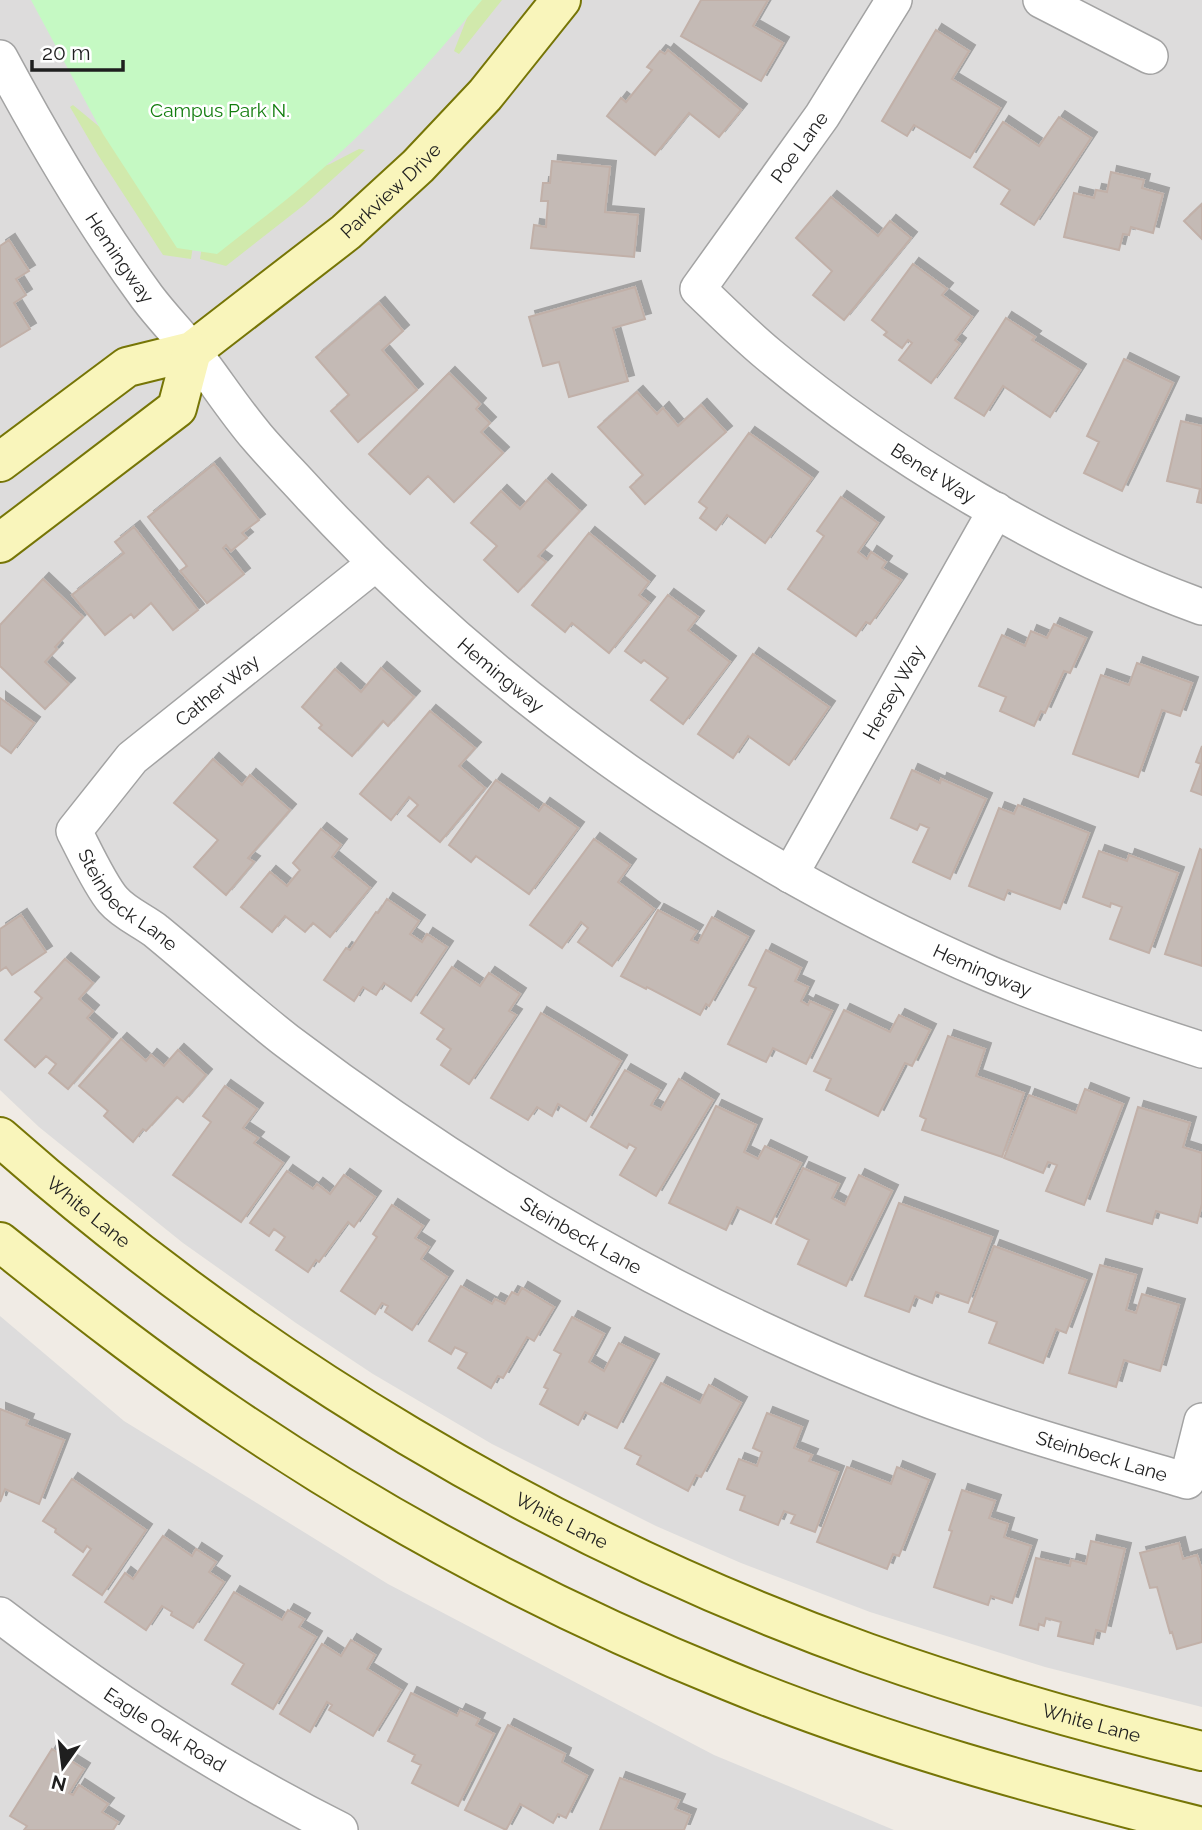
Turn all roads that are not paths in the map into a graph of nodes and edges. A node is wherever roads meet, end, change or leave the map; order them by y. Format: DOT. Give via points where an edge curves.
graph roads {
  1 [pos="561,0"];
  2 [pos="894,0"];
  3 [pos="1041,0"];
  4 [pos="1150,56"];
  5 [pos="0,58"];
  6 [pos="698,289"];
  7 [pos="192,351"];
  8 [pos="0,463"];
  9 [pos="996,510"];
  10 [pos="0,543"];
  11 [pos="376,563"];
  12 [pos="1202,607"];
  13 [pos="74,831"];
  14 [pos="790,874"];
  15 [pos="1202,1050"];
  16 [pos="0,1137"];
  17 [pos="0,1242"];
  18 [pos="1202,1421"];
  19 [pos="0,1615"];
  20 [pos="1202,1751"];
  21 [pos="1202,1827"];
  22 [pos="340,1830"];
  1 -- 7 [label="main road, Parkview Drive" via="485,95 418,166 346,232"];
  2 -- 6 [label="street, Poe Lane" via="822,117"];
  3 -- 4 [label="street"];
  5 -- 7 [label="street, Hemingway" via="71,182 148,298"];
  6 -- 9 [label="street, Benet Way" via="768,354 856,421"];
  7 -- 8 [label="main road, Parkview Drive" via="127,368"];
  7 -- 10 [label="main road" via="177,408"];
  7 -- 11 [label="street, Hemingway" via="256,436"];
  9 -- 12 [label="street, Benet Way" via="1085,557"];
  9 -- 14 [label="street, Hersey Way"];
  11 -- 13 [label="street, Cather Way" via="132,758"];
  11 -- 14 [label="street, Hemingway" via="556,720 642,782"];
  13 -- 18 [label="street, Steinbeck Lane" via="113,901 250,1012 423,1139 562,1227 674,1288 905,1391 1025,1434 1187,1480"];
  14 -- 15 [label="street, Hemingway" via="991,974"];
  16 -- 20 [label="main road, White Lane" via="158,1268 275,1350 395,1427 519,1498 646,1561 865,1652 1000,1698"];
  17 -- 21 [label="main road" via="112,1331 239,1421 472,1561 600,1625 730,1682 954,1762"];
  19 -- 22 [label="street, Eagle Oak Road" via="57,1659 147,1717"];
}
